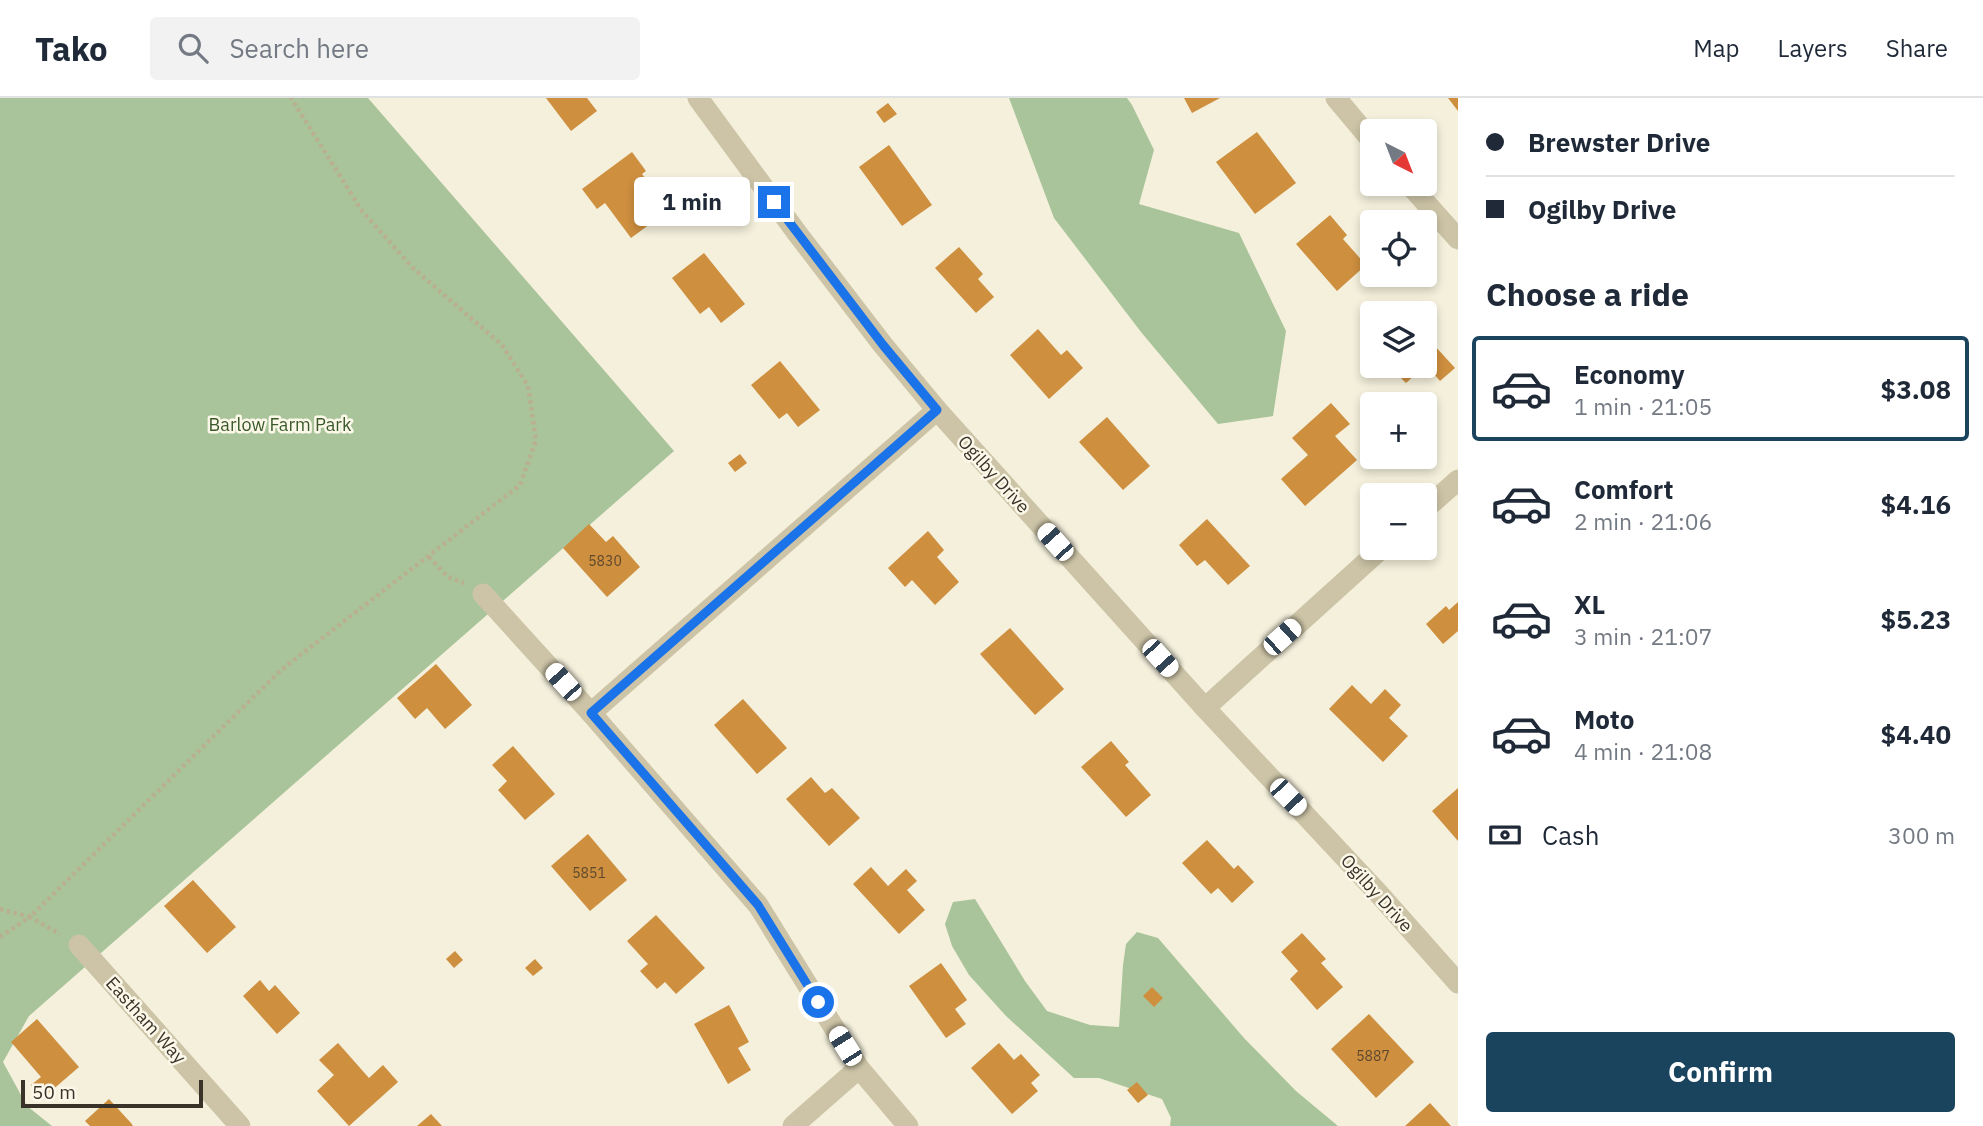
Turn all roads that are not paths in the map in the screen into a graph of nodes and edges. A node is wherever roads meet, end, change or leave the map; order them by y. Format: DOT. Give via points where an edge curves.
graph roads {
  1 [pos="698,98"];
  2 [pos="1336,98"];
  3 [pos="1360,127"];
  4 [pos="1420,196"];
  5 [pos="1458,239"];
  6 [pos="937,410"];
  7 [pos="1458,481"];
  8 [pos="1437,499"];
  9 [pos="1369,560"];
  10 [pos="483,594"];
  11 [pos="1205,708"];
  12 [pos="591,713"];
  13 [pos="79,945"];
  14 [pos="1458,983"];
  15 [pos="859,1068"];
  16 [pos="240,1126"];
  17 [pos="793,1126"];
  18 [pos="908,1126"];
  1 -- 6 [label="street, Ogilby Drive" via="834,282"];
  2 -- 3 [label="street"];
  4 -- 5 [label="street"];
  6 -- 11 [label="street, Ogilby Drive"];
  6 -- 12 [label="street"];
  7 -- 8 [label="street"];
  9 -- 11 [label="street"];
  10 -- 12 [label="street"];
  11 -- 14 [label="street, Ogilby Drive"];
  12 -- 15 [label="street" via="758,905"];
  13 -- 16 [label="street, Eastham Way"];
  15 -- 17 [label="street"];
  15 -- 18 [label="street"];
}
